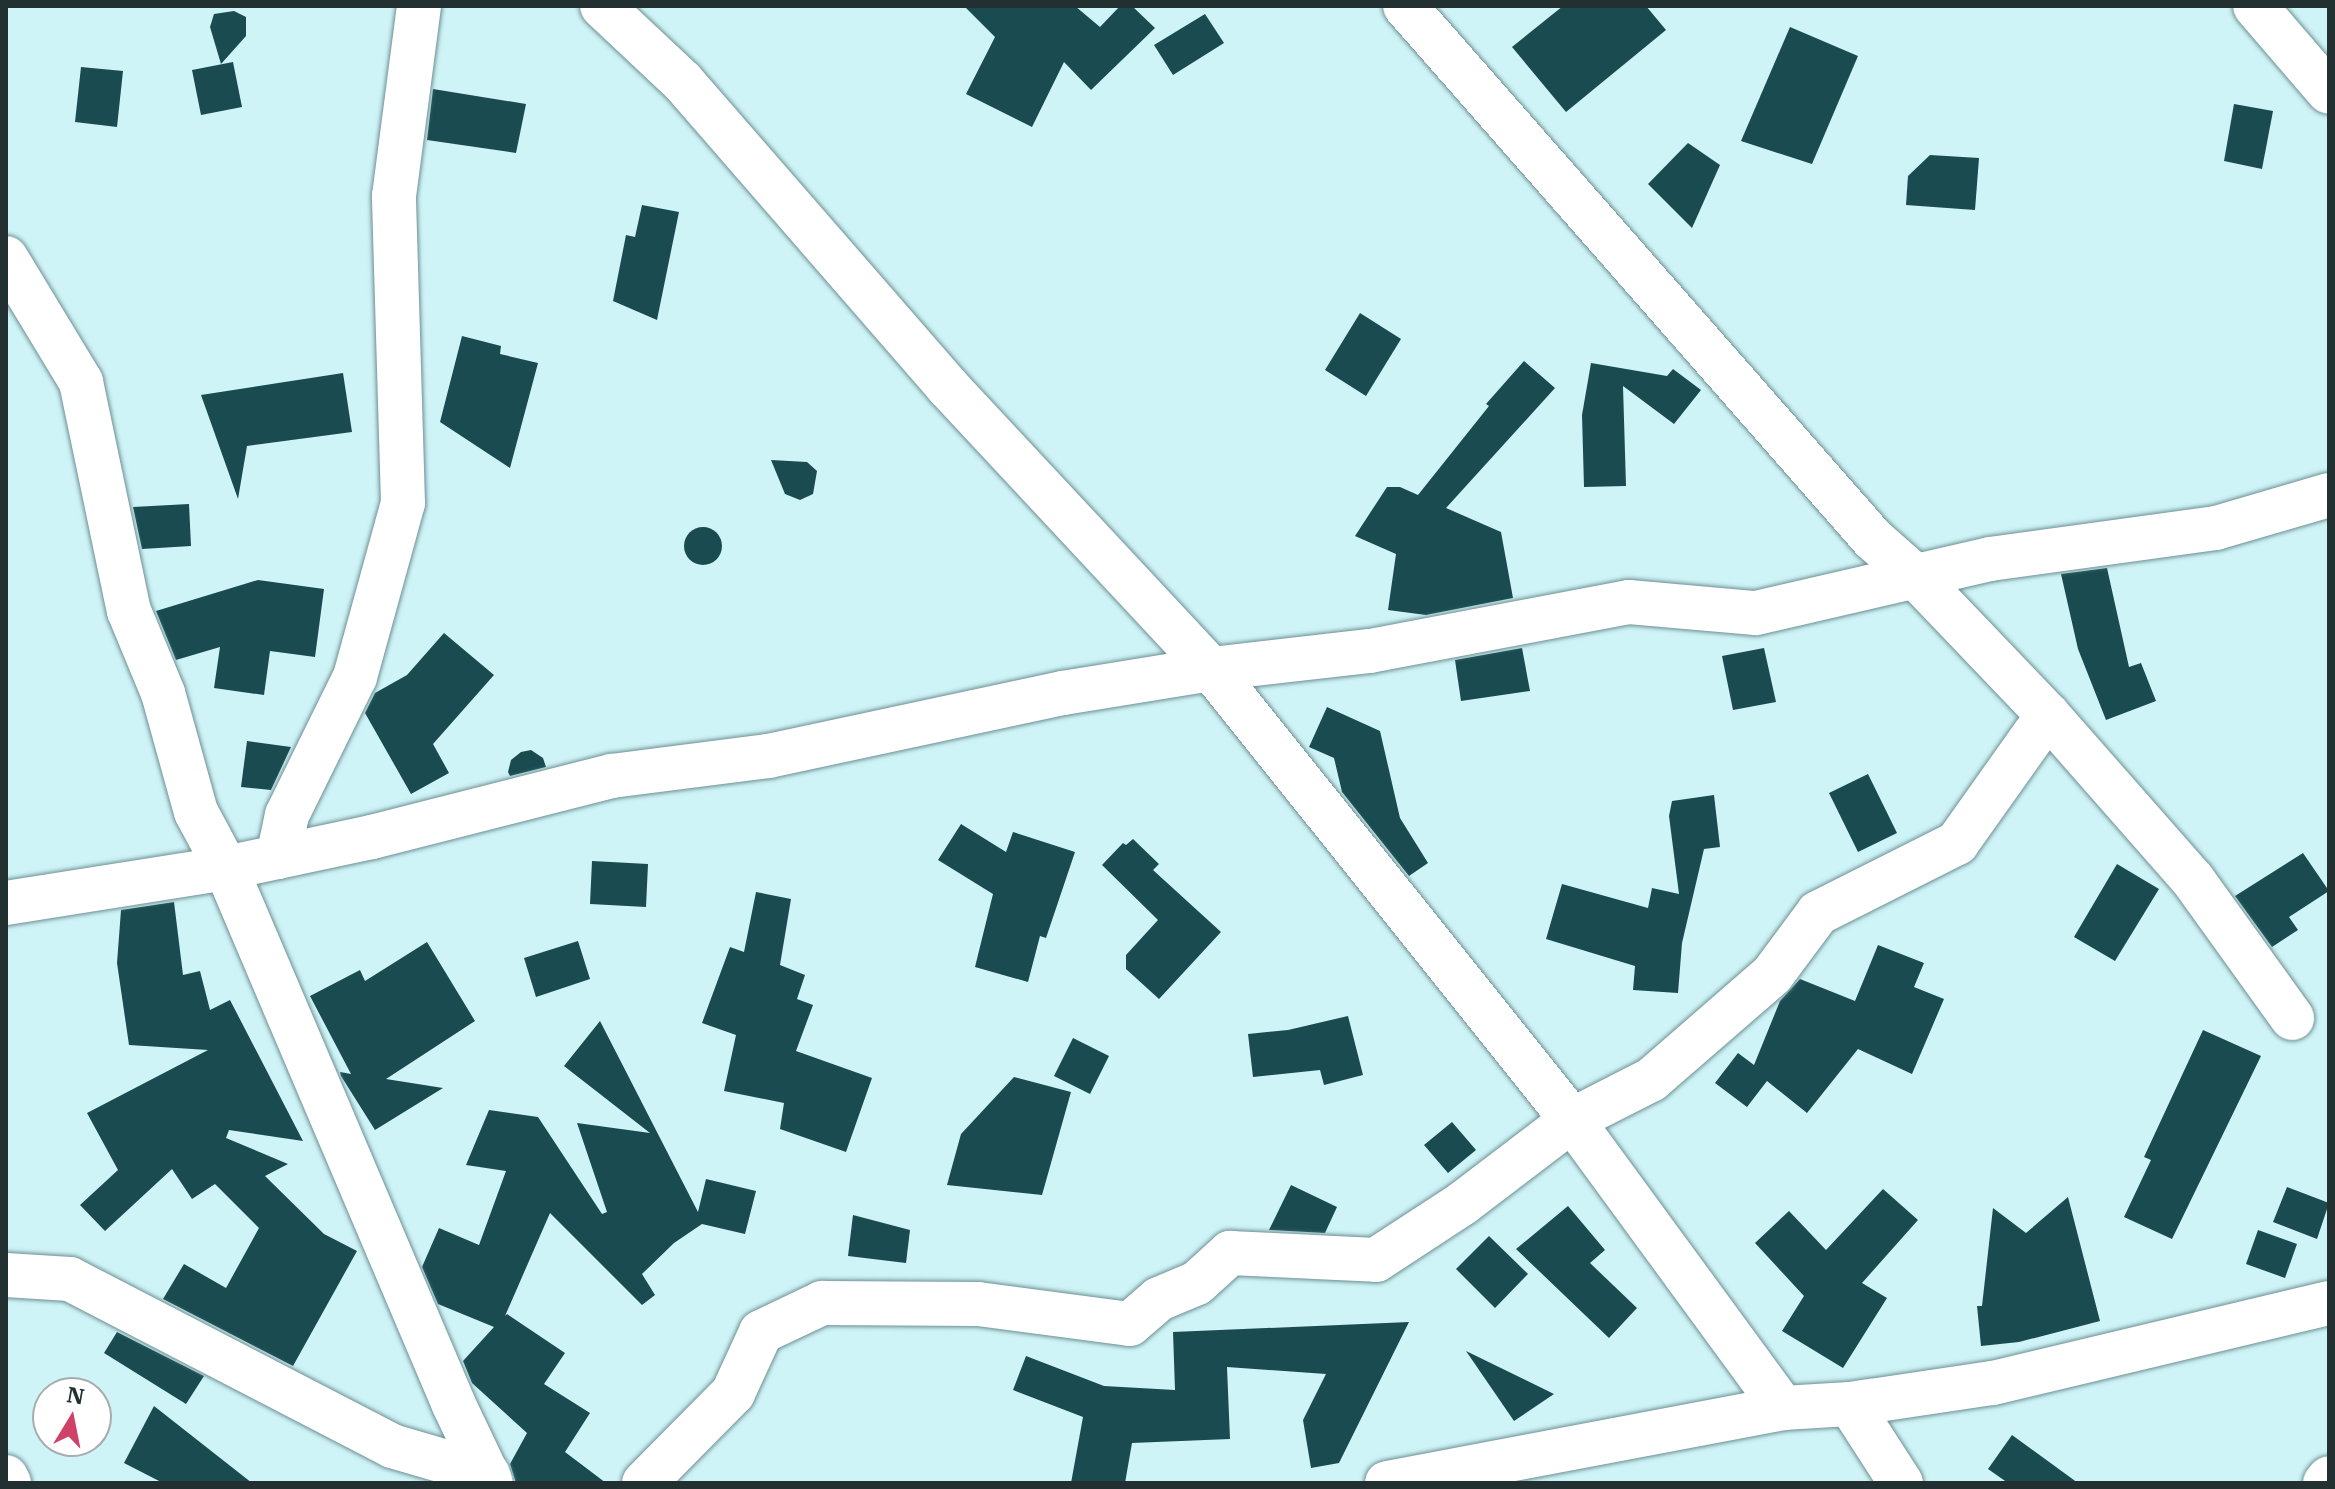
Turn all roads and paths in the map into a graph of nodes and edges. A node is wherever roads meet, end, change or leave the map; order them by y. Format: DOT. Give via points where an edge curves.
graph roads {
  1 [pos="419,6"];
  2 [pos="602,6"];
  3 [pos="1405,6"];
  4 [pos="2255,6"];
  5 [pos="2329,92"];
  6 [pos="6,258"];
  7 [pos="2329,495"];
  8 [pos="1915,576"];
  9 [pos="1211,669"];
  10 [pos="2048,715"];
  11 [pos="278,857"];
  12 [pos="226,868"];
  13 [pos="6,903"];
  14 [pos="2292,1018"];
  15 [pos="1572,1120"];
  16 [pos="6,1275"];
  17 [pos="2329,1303"];
  18 [pos="1850,1404"];
  19 [pos="1783,1408"];
  20 [pos="6,1477"];
  21 [pos="2329,1478"];
  22 [pos="489,1479"];
  23 [pos="9,1483"];
  24 [pos="644,1483"];
  25 [pos="1387,1483"];
  26 [pos="1901,1483"];
  27 [pos="2325,1483"];
  1 -- 11 [label="street" via="394,196 403,503 355,677 287,815"];
  2 -- 9 [label="street" via="682,81 948,387"];
  3 -- 8 [label="street" via="1873,539"];
  4 -- 5 [label="street"];
  6 -- 12 [label="street" via="81,382 129,611 163,693 196,812"];
  7 -- 8 [label="street" via="2216,528 1990,559"];
  8 -- 9 [label="street" via="1756,613 1629,602 1370,651"];
  8 -- 10 [label="street"];
  9 -- 11 [label="street" via="1063,693 769,756 612,776"];
  9 -- 15 [label="street"];
  10 -- 14 [label="street" via="2193,880"];
  10 -- 15 [label="street" via="1957,843 1818,913 1772,975 1651,1080"];
  11 -- 12 [label="street"];
  12 -- 13 [label="street"];
  12 -- 22 [label="street"];
  15 -- 19 [label="street"];
  15 -- 24 [label="street" via="1463,1203 1376,1260 1230,1253 1197,1283 1159,1299 1130,1324 978,1304 822,1303 761,1332 733,1393"];
  16 -- 22 [label="street" via="70,1279 392,1446"];
  17 -- 18 [label="street" via="1993,1383"];
  18 -- 19 [label="street"];
  18 -- 26 [label="street"];
  19 -- 25 [label="street"];
  20 -- 23 [label="street"];
  21 -- 27 [label="street"];
}
